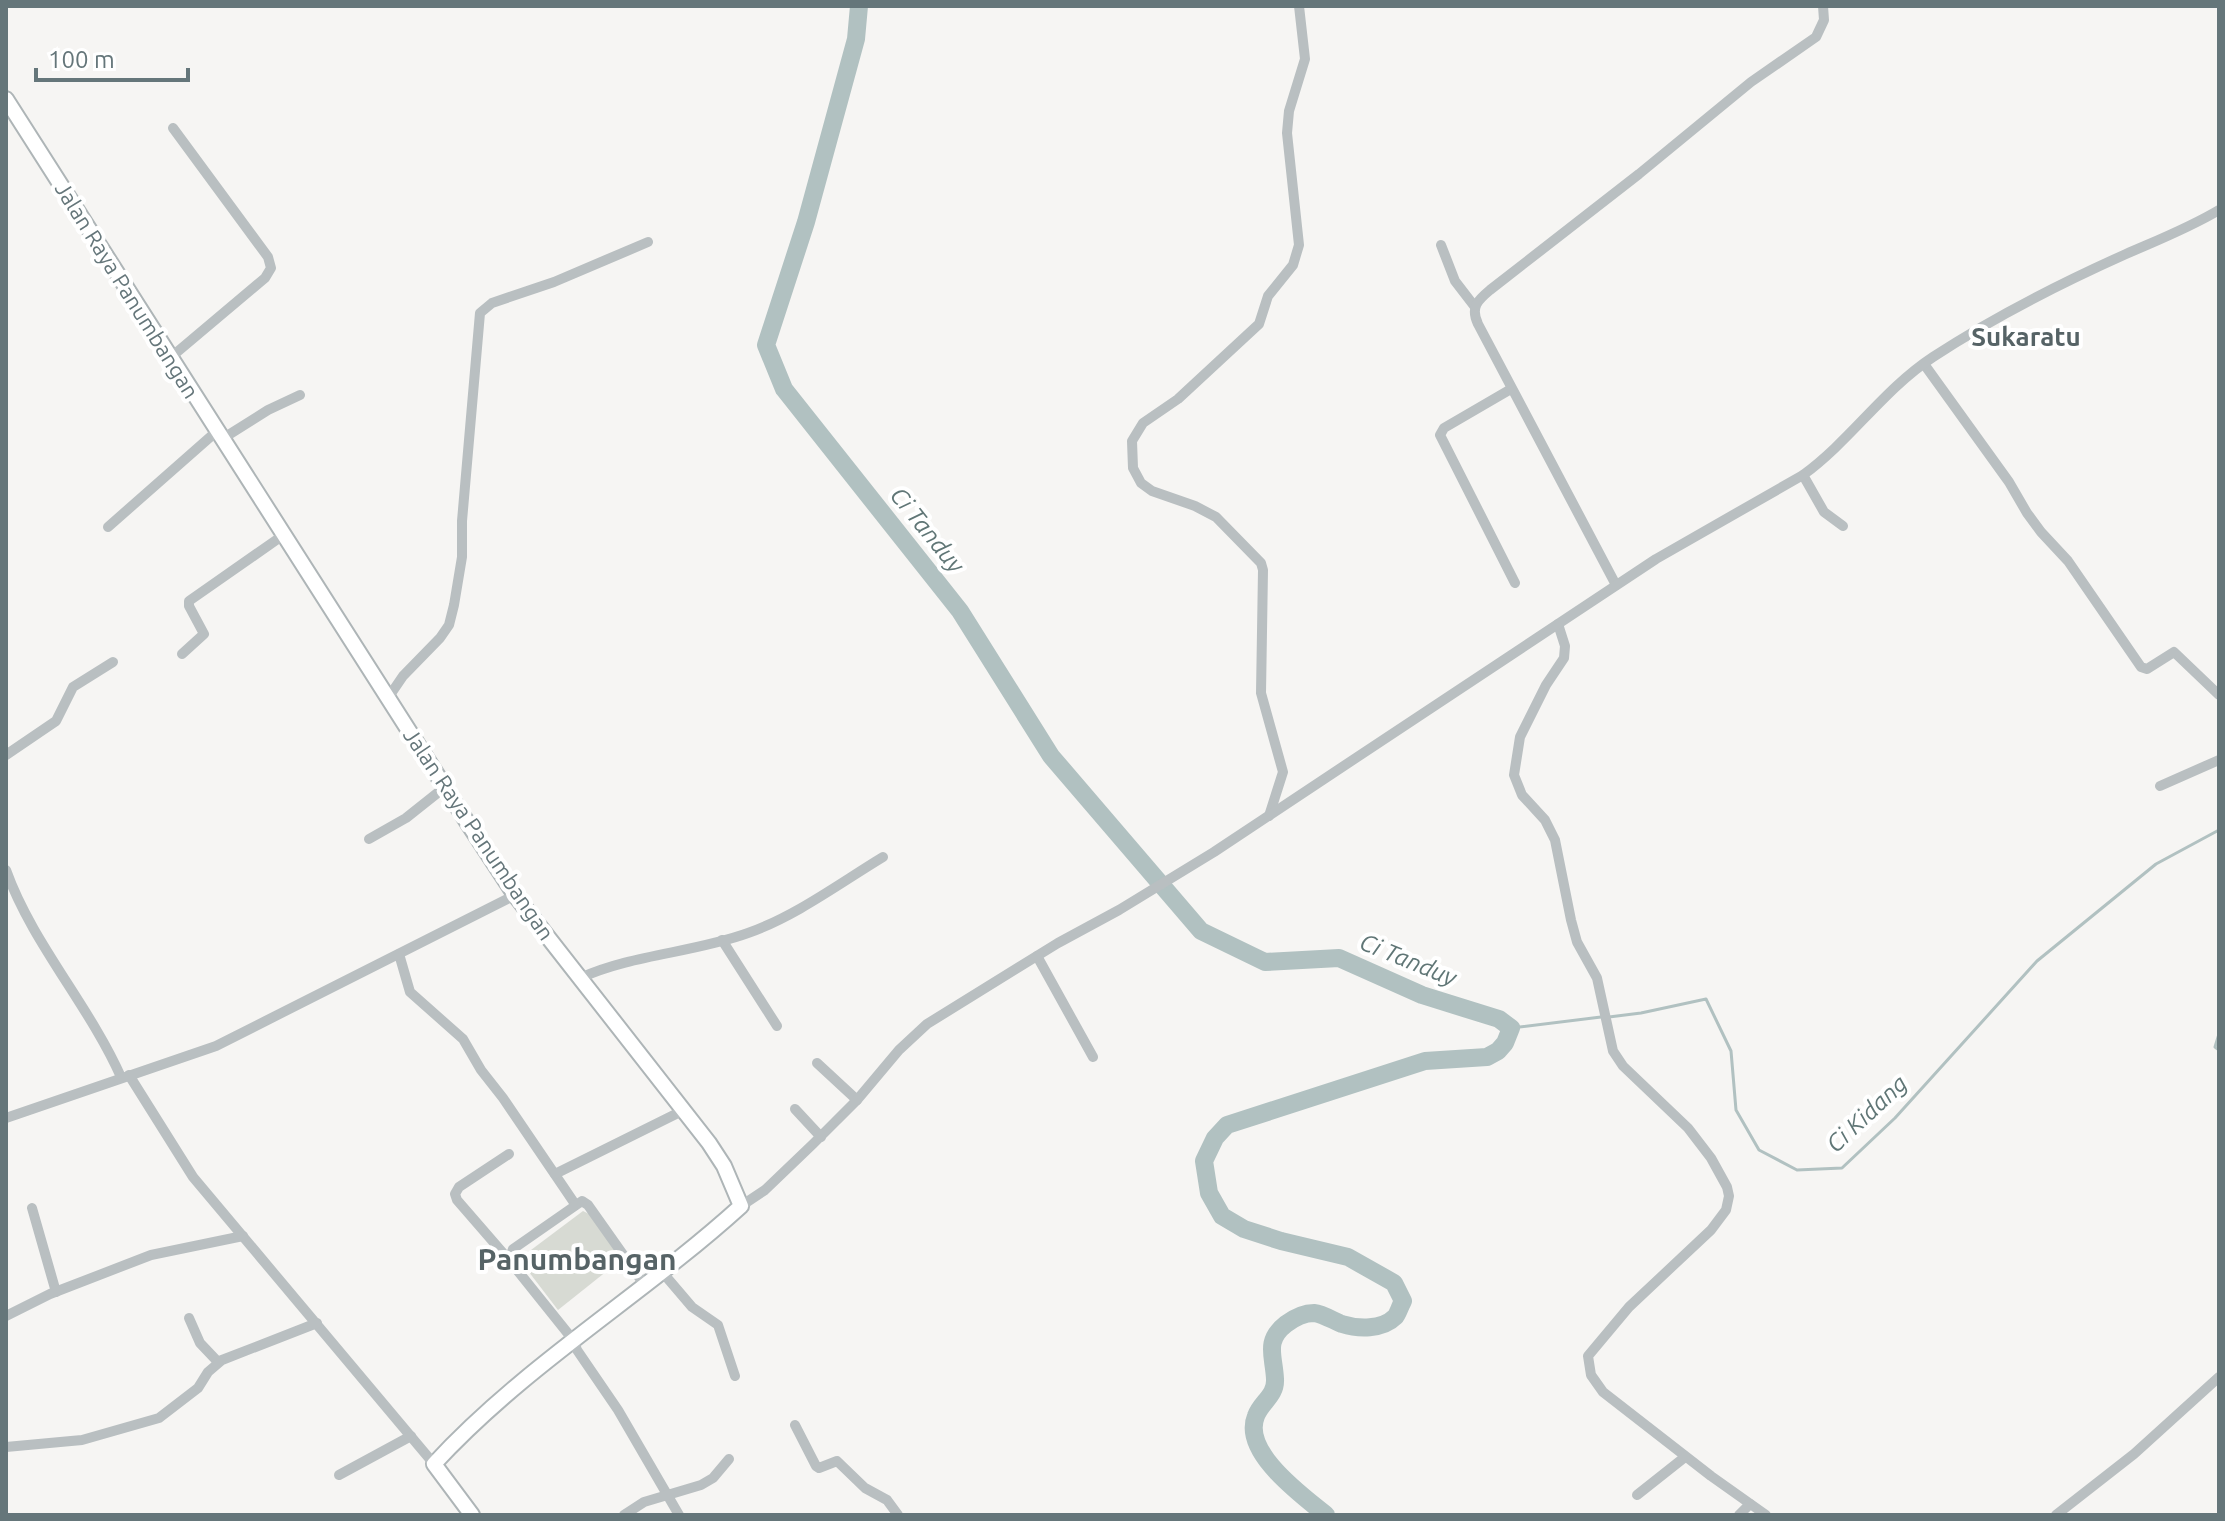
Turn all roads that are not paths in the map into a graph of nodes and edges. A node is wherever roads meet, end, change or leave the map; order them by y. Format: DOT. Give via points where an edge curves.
graph roads {
  1 [pos="1299,6"];
  2 [pos="1823,6"];
  3 [pos="6,99"];
  4 [pos="173,128"];
  5 [pos="2219,210"];
  6 [pos="648,242"];
  7 [pos="1441,245"];
  8 [pos="1475,307"];
  9 [pos="170,358"];
  10 [pos="1924,364"];
  11 [pos="1511,389"];
  12 [pos="300,395"];
  13 [pos="219,435"];
  14 [pos="1803,475"];
  15 [pos="1843,526"];
  16 [pos="108,527"];
  17 [pos="282,536"];
  18 [pos="1515,583"];
  19 [pos="1616,585"];
  20 [pos="1558,624"];
  21 [pos="182,654"];
  22 [pos="113,662"];
  23 [pos="2219,695"];
  24 [pos="388,698"];
  25 [pos="6,755"];
  26 [pos="2219,760"];
  27 [pos="2160,786"];
  28 [pos="445,787"];
  29 [pos="1269,816"];
  30 [pos="369,839"];
  31 [pos="883,857"];
  32 [pos="6,870"];
  33 [pos="515,895"];
  34 [pos="722,940"];
  35 [pos="399,954"];
  36 [pos="1037,956"];
  37 [pos="580,978"];
  38 [pos="777,1026"];
  39 [pos="1093,1057"];
  40 [pos="817,1063"];
  41 [pos="125,1076"];
  42 [pos="857,1100"];
  43 [pos="795,1109"];
  44 [pos="684,1110"];
  45 [pos="6,1118"];
  46 [pos="821,1137"];
  47 [pos="509,1154"];
  48 [pos="555,1174"];
  49 [pos="575,1204"];
  50 [pos="741,1206"];
  51 [pos="32,1208"];
  52 [pos="243,1236"];
  53 [pos="509,1260"];
  54 [pos="663,1273"];
  55 [pos="646,1287"];
  56 [pos="56,1292"];
  57 [pos="6,1316"];
  58 [pos="189,1318"];
  59 [pos="317,1323"];
  60 [pos="574,1341"];
  61 [pos="218,1362"];
  62 [pos="735,1376"];
  63 [pos="2219,1377"];
  64 [pos="795,1425"];
  65 [pos="411,1436"];
  66 [pos="6,1447"];
  67 [pos="1685,1457"];
  68 [pos="729,1459"];
  69 [pos="434,1464"];
  70 [pos="339,1475"];
  71 [pos="668,1495"];
  72 [pos="1637,1495"];
  73 [pos="1750,1504"];
  74 [pos="472,1515"];
  75 [pos="624,1515"];
  76 [pos="679,1515"];
  77 [pos="898,1515"];
  78 [pos="1739,1515"];
  79 [pos="1766,1515"];
  80 [pos="2056,1515"];
  1 -- 29 [label="street" via="1305,59 1287,133 1296,259 1268,296 1259,324 1178,399 1143,423 1132,441 1133,468 1141,483 1216,517 1261,563 1261,693 1283,772"];
  2 -- 8 [label="street" via="1824,20 1816,37 1751,82"];
  3 -- 9 [label="main road, Jalan Raya Panumbangan"];
  4 -- 9 [label="street" via="271,268"];
  5 -- 10 [label="street" via="2037,296"];
  6 -- 24 [label="street" via="492,303 480,313 454,605 440,638"];
  7 -- 8 [label="street" via="1455,281"];
  8 -- 11 [label="street" via="1475,318"];
  9 -- 13 [label="main road, Jalan Raya Panumbangan"];
  10 -- 14 [label="street"];
  10 -- 23 [label="street" via="2141,667 2147,669 2174,652"];
  11 -- 18 [label="street" via="1440,435"];
  11 -- 19 [label="street"];
  12 -- 13 [label="street"];
  13 -- 16 [label="street"];
  13 -- 17 [label="main road, Jalan Raya Panumbangan"];
  14 -- 15 [label="street" via="1824,512"];
  14 -- 19 [label="street"];
  17 -- 21 [label="street" via="189,601 204,634"];
  17 -- 24 [label="main road, Jalan Raya Panumbangan"];
  19 -- 20 [label="street"];
  20 -- 29 [label="street"];
  20 -- 67 [label="street" via="1564,658 1520,737 1514,775 1522,795 1552,833 1565,901 1577,942 1594,972 1609,1040 1623,1066 1688,1128 1711,1158 1729,1196 1719,1220 1629,1307 1587,1362 1603,1392"];
  22 -- 25 [label="street" via="73,687 56,721"];
  24 -- 28 [label="main road, Jalan Raya Panumbangan"];
  26 -- 27 [label="street"];
  28 -- 30 [label="street"];
  28 -- 33 [label="main road, Jalan Raya Panumbangan"];
  29 -- 36 [label="street"];
  31 -- 34 [label="street" via="787,915"];
  32 -- 41 [label="street"];
  33 -- 35 [label="street"];
  33 -- 37 [label="main road, Jalan Raya Panumbangan"];
  34 -- 37 [label="street"];
  34 -- 38 [label="street"];
  35 -- 41 [label="street" via="216,1046"];
  35 -- 48 [label="street" via="410,992 463,1039"];
  36 -- 39 [label="street"];
  36 -- 42 [label="street" via="913,1035"];
  37 -- 44 [label="main road, Jalan Raya Panumbangan"];
  40 -- 42 [label="street"];
  41 -- 45 [label="street"];
  41 -- 52 [label="street" via="193,1177"];
  42 -- 46 [label="street"];
  43 -- 46 [label="street"];
  44 -- 48 [label="street"];
  44 -- 50 [label="main road, Jalan Raya Panumbangan" via="724,1166"];
  46 -- 50 [label="street"];
  47 -- 53 [label="street" via="455,1194"];
  48 -- 49 [label="street"];
  49 -- 53 [label="street" via="513,1249"];
  49 -- 55 [label="street" via="586,1203"];
  50 -- 54 [label="main road"];
  51 -- 56 [label="street"];
  52 -- 56 [label="street" via="151,1255"];
  52 -- 59 [label="street"];
  53 -- 60 [label="street"];
  54 -- 55 [label="main road"];
  54 -- 62 [label="street" via="692,1307 718,1325"];
  55 -- 60 [label="main road"];
  56 -- 57 [label="street"];
  58 -- 61 [label="street" via="200,1343"];
  59 -- 61 [label="street"];
  59 -- 65 [label="street"];
  60 -- 69 [label="main road"];
  60 -- 71 [label="street"];
  61 -- 66 [label="street" via="198,1388 159,1418 82,1440"];
  63 -- 80 [label="street"];
  64 -- 77 [label="street" via="816,1466 838,1461"];
  65 -- 69 [label="street"];
  65 -- 70 [label="street"];
  67 -- 72 [label="street"];
  67 -- 73 [label="street"];
  68 -- 71 [label="street" via="713,1478"];
  69 -- 74 [label="main road"];
  71 -- 75 [label="street"];
  71 -- 76 [label="street"];
  73 -- 78 [label="street"];
  73 -- 79 [label="street"];
}
